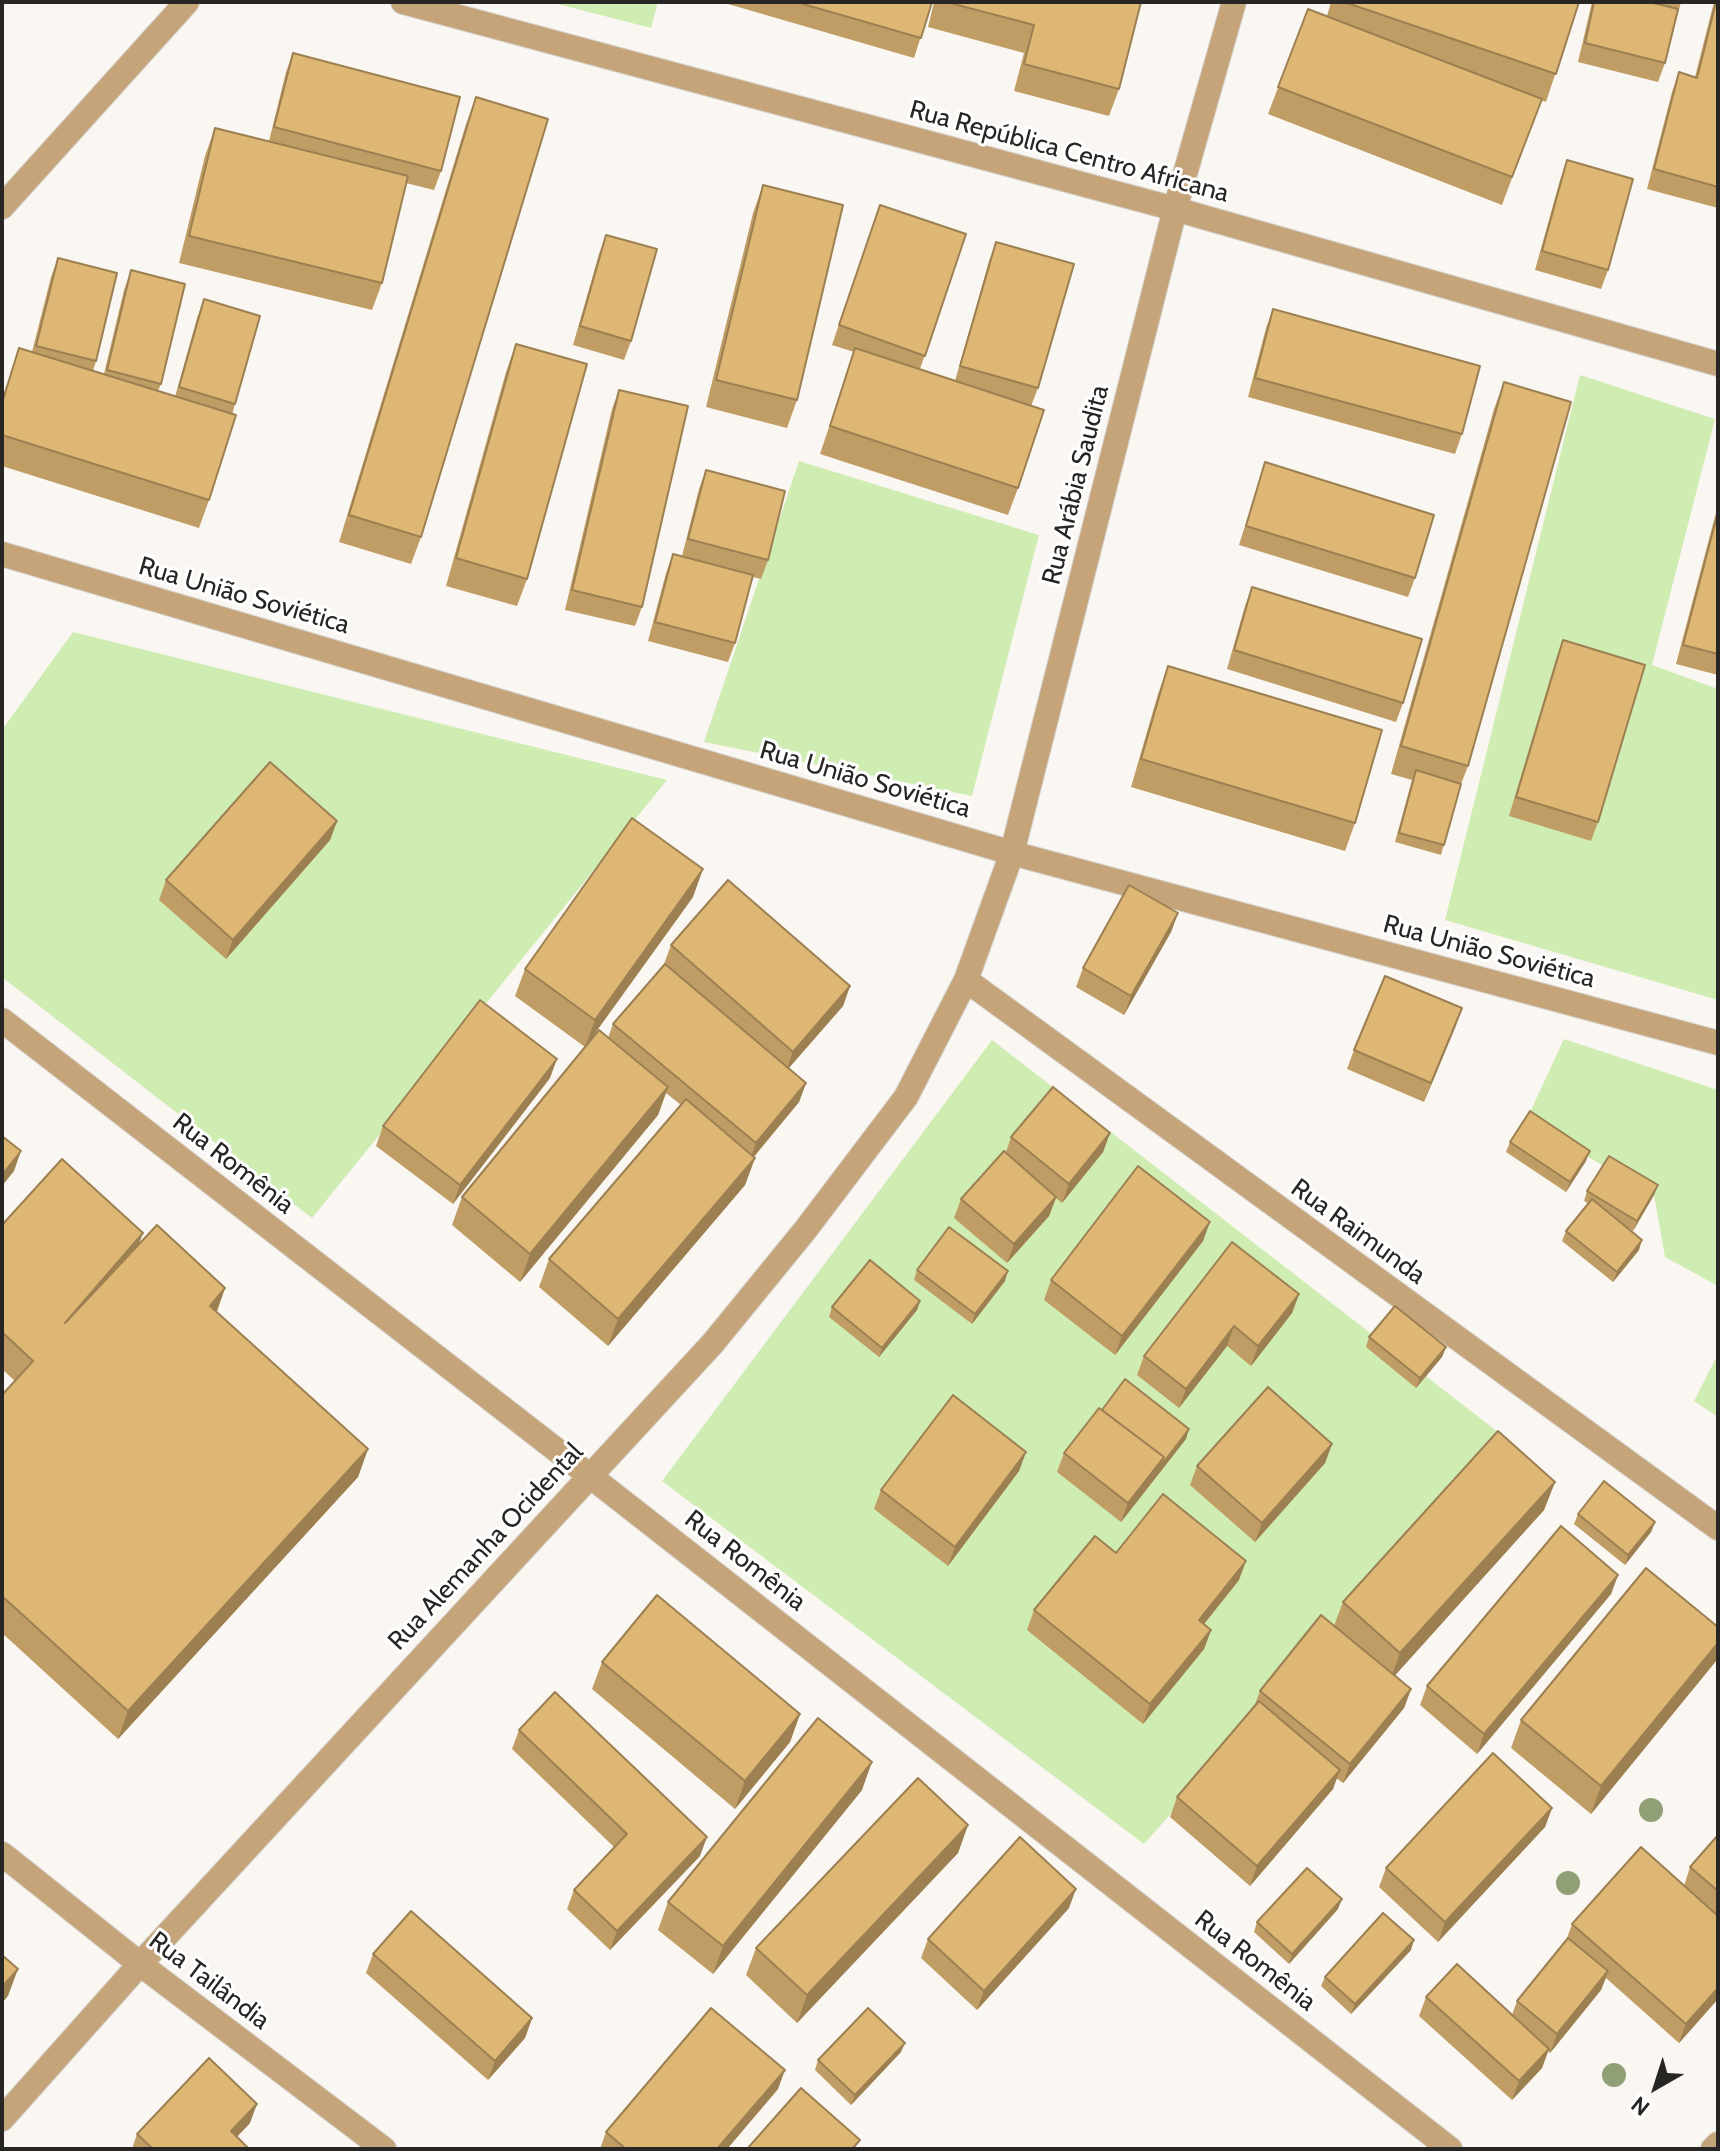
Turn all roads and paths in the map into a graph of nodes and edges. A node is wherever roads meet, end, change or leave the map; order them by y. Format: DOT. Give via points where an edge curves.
graph roads {
  1 [pos="187,2"];
  2 [pos="403,2"];
  3 [pos="1234,2"];
  4 [pos="2,207"];
  5 [pos="1175,209"];
  6 [pos="1718,364"];
  7 [pos="2,554"];
  8 [pos="1012,853"];
  9 [pos="966,980"];
  10 [pos="2,1020"];
  11 [pos="1718,1043"];
  12 [pos="590,1476"];
  13 [pos="1718,1528"];
  14 [pos="2,1854"];
  15 [pos="140,1964"];
  16 [pos="2,2119"];
  17 [pos="1718,2144"];
  18 [pos="384,2149"];
  19 [pos="1450,2149"];
  20 [pos="1713,2149"];
  1 -- 4 [label="street"];
  2 -- 5 [label="street, Rua República Centro Africana"];
  3 -- 5 [label="street, Rua Arábia Saudita"];
  5 -- 6 [label="street, Rua República Centro Africana"];
  5 -- 8 [label="street, Rua Arábia Saudita"];
  7 -- 8 [label="street, Rua União Soviética"];
  8 -- 9 [label="street, Rua Arábia Saudita"];
  8 -- 11 [label="street, Rua União Soviética"];
  9 -- 12 [label="street, Rua Alemanha Ocidental" via="906,1097 870,1145 713,1343"];
  9 -- 13 [label="street, Rua Raimunda"];
  10 -- 12 [label="street, Rua Romênia"];
  12 -- 15 [label="street, Rua Alemanha Ocidental"];
  12 -- 19 [label="street, Rua Romênia"];
  14 -- 15 [label="street, Rua Tailândia"];
  15 -- 16 [label="street, Rua Alemanha Ocidental"];
  15 -- 18 [label="street, Rua Tailândia"];
  17 -- 20 [label="street"];
}
